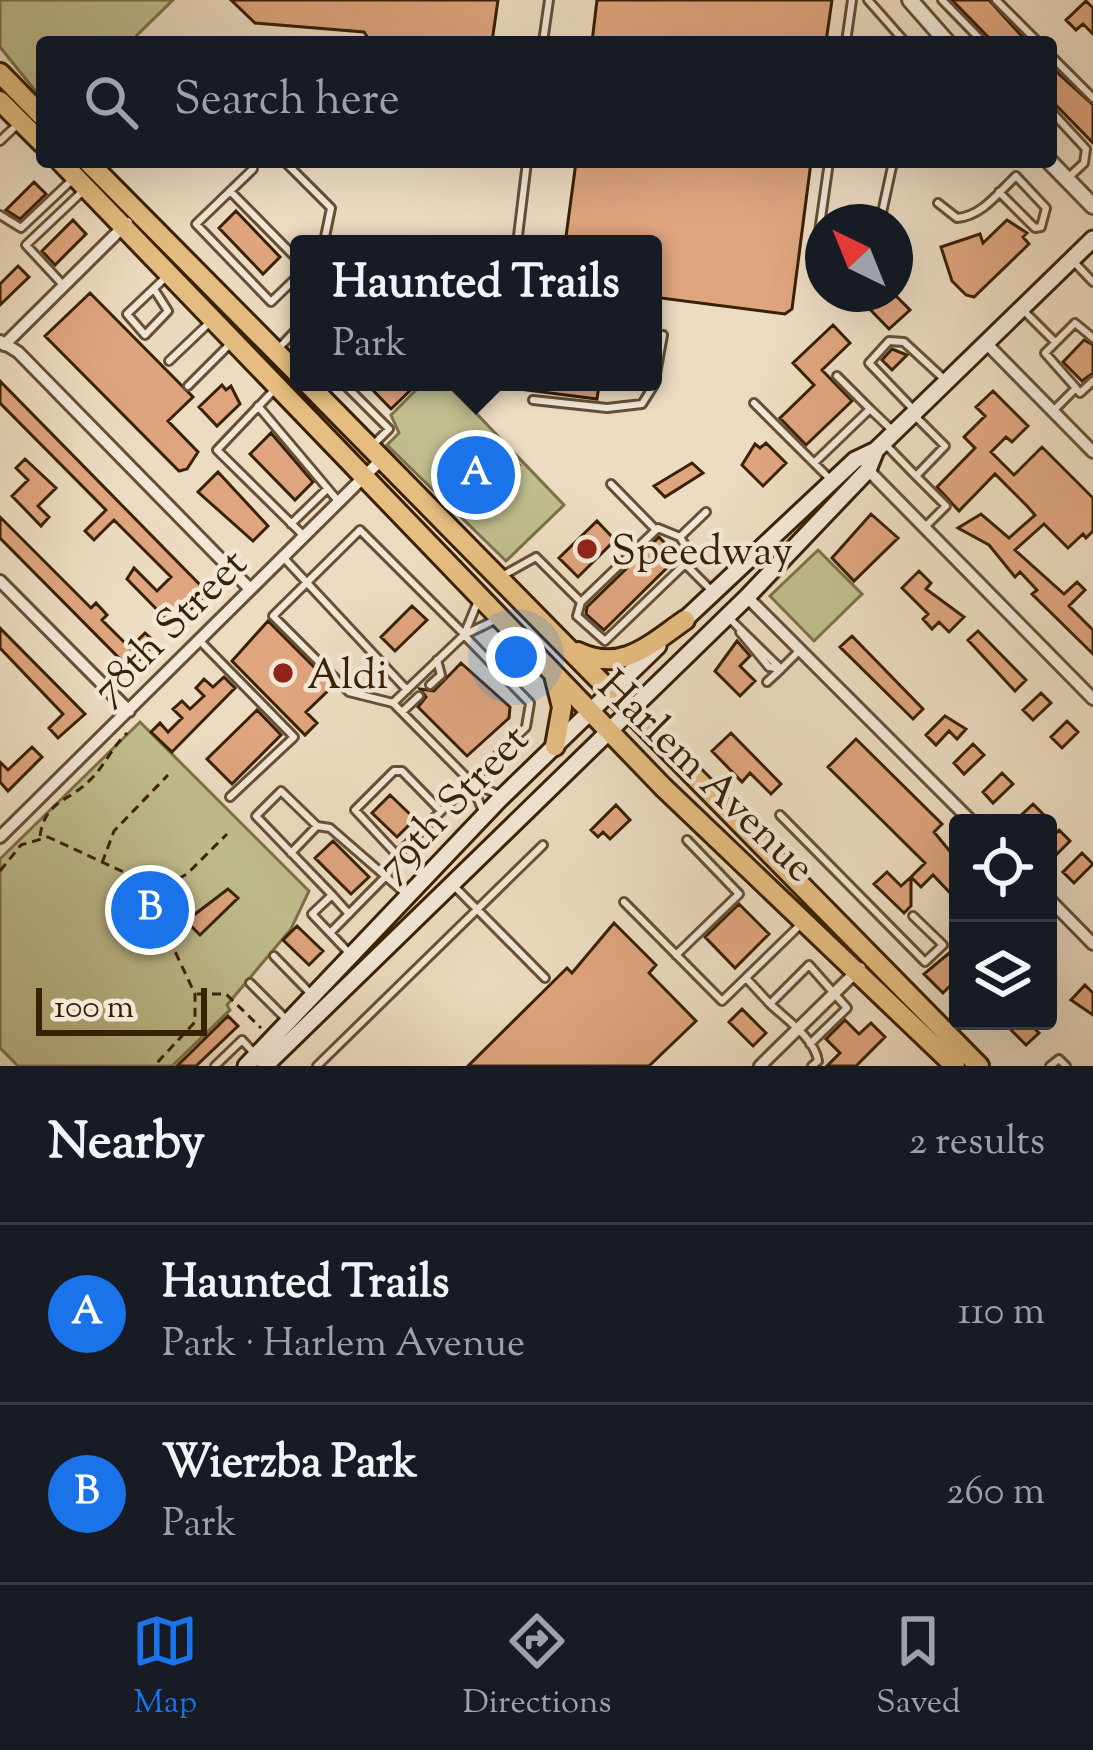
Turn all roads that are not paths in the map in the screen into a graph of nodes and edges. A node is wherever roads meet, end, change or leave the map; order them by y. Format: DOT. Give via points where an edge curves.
graph roads {
  1 [pos="549,0"];
  2 [pos="852,0"];
  3 [pos="868,0"];
  4 [pos="910,0"];
  5 [pos="942,0"];
  6 [pos="996,0"];
  7 [pos="544,36"];
  8 [pos="847,36"];
  9 [pos="900,36"];
  10 [pos="942,36"];
  11 [pos="977,36"];
  12 [pos="1032,36"];
  13 [pos="1057,62"];
  14 [pos="0,73"];
  15 [pos="1093,98"];
  16 [pos="0,100"];
  17 [pos="36,110"];
  18 [pos="1057,118"];
  19 [pos="20,121"];
  20 [pos="36,137"];
  21 [pos="0,139"];
  22 [pos="291,168"];
  23 [pos="526,168"];
  24 [pos="828,168"];
  25 [pos="891,168"];
  26 [pos="1056,168"];
  27 [pos="254,169"];
  28 [pos="83,176"];
  29 [pos="1066,179"];
  30 [pos="230,191"];
  31 [pos="999,193"];
  32 [pos="938,203"];
  33 [pos="823,204"];
  34 [pos="884,204"];
  35 [pos="1093,206"];
  36 [pos="0,215"];
  37 [pos="131,219"];
  38 [pos="330,235"];
  39 [pos="518,235"];
  40 [pos="1093,239"];
  41 [pos="290,252"];
  42 [pos="1072,260"];
  43 [pos="170,274"];
  44 [pos="1093,282"];
  45 [pos="290,284"];
  46 [pos="64,286"];
  47 [pos="154,289"];
  48 [pos="1021,309"];
  49 [pos="213,319"];
  50 [pos="663,335"];
  51 [pos="662,338"];
  52 [pos="1093,338"];
  53 [pos="290,339"];
  54 [pos="233,340"];
  55 [pos="1055,342"];
  56 [pos="986,343"];
  57 [pos="2,345"];
  58 [pos="276,352"];
  59 [pos="169,361"];
  60 [pos="290,366"];
  61 [pos="837,376"];
  62 [pos="1093,381"];
  63 [pos="946,382"];
  64 [pos="188,386"];
  65 [pos="277,386"];
  66 [pos="1076,388"];
  67 [pos="315,391"];
  68 [pos="351,391"];
  69 [pos="652,391"];
  70 [pos="533,400"];
  71 [pos="754,404"];
  72 [pos="258,406"];
  73 [pos="870,409"];
  74 [pos="1053,411"];
  75 [pos="914,413"];
  76 [pos="885,442"];
  77 [pos="1093,452"];
  78 [pos="376,453"];
  79 [pos="814,464"];
  80 [pos="868,470"];
  81 [pos="916,476"];
  82 [pos="364,477"];
  83 [pos="832,481"];
  84 [pos="611,484"];
  85 [pos="326,490"];
  86 [pos="339,502"];
  87 [pos="706,512"];
  88 [pos="290,524"];
  89 [pos="925,527"];
  90 [pos="656,530"];
  91 [pos="304,536"];
  92 [pos="680,537"];
  93 [pos="283,557"];
  94 [pos="685,564"];
  95 [pos="499,578"];
  96 [pos="0,581"];
  97 [pos="306,582"];
  98 [pos="250,589"];
  99 [pos="713,592"];
  100 [pos="747,597"];
  101 [pos="479,598"];
  102 [pos="581,602"];
  103 [pos="499,619"];
  104 [pos="685,620"];
  105 [pos="733,622"];
  106 [pos="464,634"];
  107 [pos="200,640"];
  108 [pos="569,648"];
  109 [pos="800,650"];
  110 [pos="437,660"];
  111 [pos="781,669"];
  112 [pos="554,675"];
  113 [pos="767,682"];
  114 [pos="430,686"];
  115 [pos="406,690"];
  116 [pos="611,691"];
  117 [pos="419,696"];
  118 [pos="1093,699"];
  119 [pos="393,703"];
  120 [pos="631,710"];
  121 [pos="129,711"];
  122 [pos="402,712"];
  123 [pos="590,712"];
  124 [pos="608,731"];
  125 [pos="555,746"];
  126 [pos="471,782"];
  127 [pos="502,796"];
  128 [pos="230,797"];
  129 [pos="441,811"];
  130 [pos="780,814"];
  131 [pos="964,814"];
  132 [pos="485,815"];
  133 [pos="316,826"];
  134 [pos="1,833"];
  135 [pos="686,840"];
  136 [pos="543,845"];
  137 [pos="291,853"];
  138 [pos="397,855"];
  139 [pos="388,874"];
  140 [pos="452,884"];
  141 [pos="332,895"];
  142 [pos="409,896"];
  143 [pos="624,902"];
  144 [pos="1057,907"];
  145 [pos="477,910"];
  146 [pos="349,914"];
  147 [pos="914,916"];
  148 [pos="806,920"];
  149 [pos="330,934"];
  150 [pos="1093,944"];
  151 [pos="676,955"];
  152 [pos="274,956"];
  153 [pos="352,956"];
  154 [pos="864,964"];
  155 [pos="545,978"];
  156 [pos="746,978"];
  157 [pos="250,983"];
  158 [pos="835,992"];
  159 [pos="314,996"];
  160 [pos="770,1004"];
  161 [pos="289,1022"];
  162 [pos="796,1030"];
  163 [pos="810,1044"];
  164 [pos="263,1063"];
  165 [pos="215,1066"];
  166 [pos="317,1066"];
  167 [pos="760,1066"];
  168 [pos="812,1066"];
  169 [pos="955,1066"];
  170 [pos="979,1066"];
  171 [pos="1051,1066"];
  172 [pos="1066,1066"];
  1 -- 7 [label="lane"];
  2 -- 8 [label="lane"];
  3 -- 9 [label="lane"];
  4 -- 10 [label="street"];
  5 -- 11 [label="lane"];
  6 -- 12 [label="lane"];
  13 -- 15 [label="lane"];
  14 -- 17 [label="main road"];
  16 -- 19 [label="main road"];
  18 -- 29 [label="lane" via="1086,149 1084,163"];
  19 -- 20 [label="main road"];
  19 -- 21 [label="lane"];
  22 -- 38 [label="lane" via="331,208"];
  23 -- 39 [label="lane"];
  24 -- 33 [label="lane"];
  25 -- 34 [label="lane"];
  26 -- 29 [label="street"];
  27 -- 30 [label="lane"];
  28 -- 36 [label="lane" via="21,228"];
  28 -- 37 [label="main road, Harlem Avenue"];
  28 -- 46 [label="lane" via="26,245"];
  29 -- 35 [label="street"];
  30 -- 41 [label="lane"];
  30 -- 45 [label="lane" via="196,224 271,302"];
  31 -- 31 [label="lane" via="1016,176 1046,208 1041,227"];
  31 -- 32 [label="lane" via="974,217 957,218"];
  37 -- 43 [label="main road, Harlem Avenue"];
  37 -- 46 [label="street"];
  37 -- 58 [label="main road, Harlem Avenue"];
  40 -- 42 [label="main road, 79th Street"];
  42 -- 44 [label="lane"];
  42 -- 48 [label="main road, 79th Street"];
  43 -- 47 [label="lane"];
  43 -- 49 [label="main road, Harlem Avenue"];
  46 -- 57 [label="street"];
  47 -- 47 [label="lane" via="127,314 145,335 168,311"];
  48 -- 55 [label="lane"];
  48 -- 56 [label="main road, 79th Street"];
  49 -- 54 [label="main road, Harlem Avenue"];
  49 -- 59 [label="lane"];
  50 -- 51 [label="lane"];
  52 -- 55 [label="lane" via="1075,323"];
  53 -- 58 [label="lane"];
  54 -- 64 [label="lane"];
  54 -- 65 [label="main road, Harlem Avenue"];
  55 -- 66 [label="lane" via="1047,359"];
  56 -- 63 [label="main road, 79th Street"];
  56 -- 74 [label="street"];
  57 -- 98 [label="street"];
  58 -- 60 [label="main road, Harlem Avenue"];
  61 -- 73 [label="lane"];
  62 -- 66 [label="lane" via="1080,393"];
  63 -- 75 [label="main road, 79th Street"];
  63 -- 75 [label="lane" via="896,338 868,363"];
  65 -- 72 [label="lane"];
  65 -- 82 [label="main road, Harlem Avenue"];
  66 -- 74 [label="lane"];
  67 -- 78 [label="main road, Harlem Avenue"];
  68 -- 78 [label="lane" via="389,429"];
  69 -- 70 [label="lane" via="642,404 607,408"];
  71 -- 79 [label="lane"];
  72 -- 85 [label="lane"];
  72 -- 88 [label="lane" via="217,450"];
  73 -- 76 [label="lane"];
  73 -- 79 [label="lane"];
  74 -- 77 [label="street"];
  75 -- 76 [label="main road, 79th Street"];
  75 -- 81 [label="lane" via="946,446"];
  76 -- 80 [label="main road, 79th Street"];
  76 -- 81 [label="lane"];
  76 -- 83 [label="main road, 79th Street"];
  78 -- 82 [label="street, 78th Street"];
  78 -- 95 [label="main road, Harlem Avenue"];
  79 -- 83 [label="lane"];
  80 -- 89 [label="street"];
  80 -- 100 [label="main road, 79th Street"];
  81 -- 89 [label="lane" via="946,506"];
  82 -- 86 [label="street, 78th Street"];
  82 -- 101 [label="main road, Harlem Avenue"];
  83 -- 99 [label="main road, 79th Street"];
  84 -- 90 [label="lane"];
  85 -- 86 [label="lane"];
  85 -- 88 [label="lane"];
  86 -- 91 [label="street, 78th Street"];
  87 -- 92 [label="lane"];
  88 -- 91 [label="lane"];
  89 -- 118 [label="street"];
  90 -- 92 [label="lane"];
  90 -- 102 [label="lane"];
  91 -- 93 [label="street, 78th Street"];
  92 -- 94 [label="lane"];
  93 -- 97 [label="lane"];
  93 -- 98 [label="street, 78th Street"];
  94 -- 99 [label="lane"];
  94 -- 102 [label="lane" via="605,641 577,616"];
  95 -- 102 [label="lane" via="536,557"];
  95 -- 108 [label="main road, Harlem Avenue"];
  96 -- 121 [label="street"];
  97 -- 106 [label="lane" via="360,530"];
  97 -- 115 [label="lane"];
  97 -- 119 [label="lane" via="273,616 349,692"];
  98 -- 107 [label="street, 78th Street"];
  99 -- 104 [label="main road, 79th Street"];
  100 -- 105 [label="main road, 79th Street"];
  100 -- 109 [label="street"];
  101 -- 103 [label="main road, Harlem Avenue"];
  101 -- 106 [label="lane"];
  103 -- 106 [label="lane"];
  103 -- 112 [label="main road, Harlem Avenue"];
  104 -- 108 [label="main road" via="615,663"];
  104 -- 116 [label="main road, 79th Street"];
  105 -- 111 [label="lane"];
  105 -- 120 [label="main road, 79th Street"];
  106 -- 110 [label="lane"];
  106 -- 126 [label="lane" via="530,703 526,727"];
  107 -- 121 [label="street, 78th Street"];
  107 -- 128 [label="lane" via="294,736"];
  108 -- 116 [label="main road, Harlem Avenue"];
  109 -- 111 [label="lane"];
  109 -- 131 [label="street"];
  110 -- 114 [label="lane" via="441,675"];
  110 -- 115 [label="lane"];
  111 -- 113 [label="lane"];
  112 -- 123 [label="main road, Harlem Avenue"];
  112 -- 125 [label="main road" via="562,707"];
  115 -- 119 [label="lane"];
  116 -- 120 [label="main road, Harlem Avenue"];
  116 -- 123 [label="main road, 79th Street"];
  117 -- 122 [label="lane"];
  119 -- 122 [label="lane"];
  120 -- 124 [label="main road, 79th Street"];
  120 -- 154 [label="main road, Harlem Avenue"];
  121 -- 134 [label="street, 78th Street"];
  122 -- 126 [label="lane"];
  123 -- 124 [label="main road, Harlem Avenue"];
  123 -- 125 [label="main road, 79th Street"];
  124 -- 140 [label="main road, 79th Street"];
  124 -- 148 [label="main road, Harlem Avenue"];
  125 -- 127 [label="main road, 79th Street"];
  126 -- 127 [label="lane"];
  126 -- 129 [label="lane"];
  126 -- 132 [label="lane"];
  127 -- 132 [label="main road, 79th Street"];
  129 -- 138 [label="lane"];
  129 -- 138 [label="lane" via="394,771 355,810"];
  130 -- 147 [label="lane" via="925,962 943,945"];
  132 -- 142 [label="main road, 79th Street"];
  133 -- 137 [label="lane"];
  133 -- 137 [label="lane" via="281,791 256,816"];
  133 -- 139 [label="lane" via="330,827 374,871"];
  135 -- 151 [label="lane" via="739,893"];
  136 -- 145 [label="lane"];
  137 -- 141 [label="lane"];
  138 -- 139 [label="lane"];
  139 -- 142 [label="lane"];
  139 -- 146 [label="lane"];
  140 -- 145 [label="lane"];
  140 -- 164 [label="main road, 79th Street"];
  141 -- 146 [label="lane"];
  141 -- 149 [label="lane" via="312,914"];
  142 -- 153 [label="main road, 79th Street"];
  143 -- 151 [label="lane"];
  144 -- 150 [label="street"];
  145 -- 155 [label="lane"];
  145 -- 166 [label="lane"];
  146 -- 149 [label="lane"];
  148 -- 154 [label="main road, Harlem Avenue"];
  148 -- 156 [label="lane"];
  149 -- 153 [label="lane"];
  151 -- 156 [label="lane" via="722,1001"];
  152 -- 159 [label="lane"];
  153 -- 159 [label="main road, 79th Street"];
  154 -- 158 [label="street"];
  154 -- 169 [label="main road"];
  154 -- 170 [label="main road"];
  156 -- 160 [label="lane"];
  157 -- 161 [label="lane"];
  158 -- 160 [label="lane" via="809,965"];
  158 -- 162 [label="street"];
  158 -- 163 [label="lane" via="847,1008"];
  159 -- 161 [label="main road, 79th Street"];
  160 -- 162 [label="lane"];
  161 -- 164 [label="main road, 79th Street"];
  162 -- 163 [label="lane"];
  162 -- 167 [label="street"];
  163 -- 168 [label="lane" via="818,1055"];
  164 -- 165 [label="lane" via="242,1040"];
  171 -- 172 [label="lane" via="1058,1059"];
}
